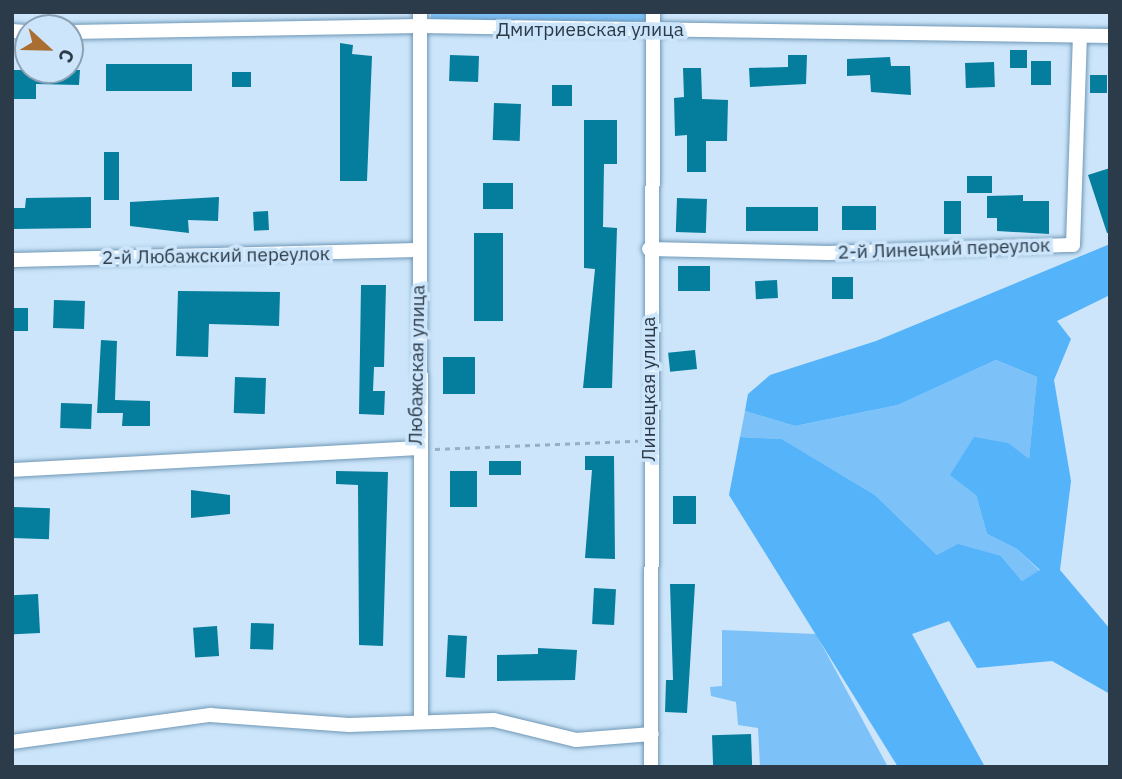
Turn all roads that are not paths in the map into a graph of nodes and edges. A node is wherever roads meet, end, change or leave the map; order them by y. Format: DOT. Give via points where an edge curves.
graph roads {
  1 [pos="653,12"];
  2 [pos="420,19"];
  3 [pos="653,29"];
  4 [pos="84,32"];
  5 [pos="1080,36"];
  6 [pos="1110,36"];
  7 [pos="649,249"];
  8 [pos="420,250"];
  9 [pos="12,260"];
  10 [pos="416,449"];
  11 [pos="12,470"];
  12 [pos="421,718"];
  13 [pos="652,734"];
  14 [pos="12,742"];
  15 [pos="651,767"];
  1 -- 3 [label="street, Линецкая улица"];
  2 -- 3 [label="street, Дмитриевская улица" via="517,33"];
  2 -- 4 [label="street, Дмитриевская улица"];
  2 -- 8 [label="street, Любажская улица"];
  3 -- 5 [label="street, Дмитриевская улица"];
  3 -- 7 [label="street, Линецкая улица"];
  5 -- 6 [label="street, Дмитриевская улица"];
  5 -- 7 [label="street, 2-й Линецкий переулок" via="1073,245 828,253"];
  7 -- 13 [label="street, Линецкая улица"];
  8 -- 9 [label="street, 2-й Любажский переулок"];
  8 -- 10 [label="street, Любажская улица"];
  10 -- 11 [label="street"];
  10 -- 12 [label="street, Любажская улица"];
  12 -- 13 [label="street" via="495,720 576,740"];
  12 -- 14 [label="street" via="349,725 210,715"];
  13 -- 15 [label="street, Линецкая улица"];
}
